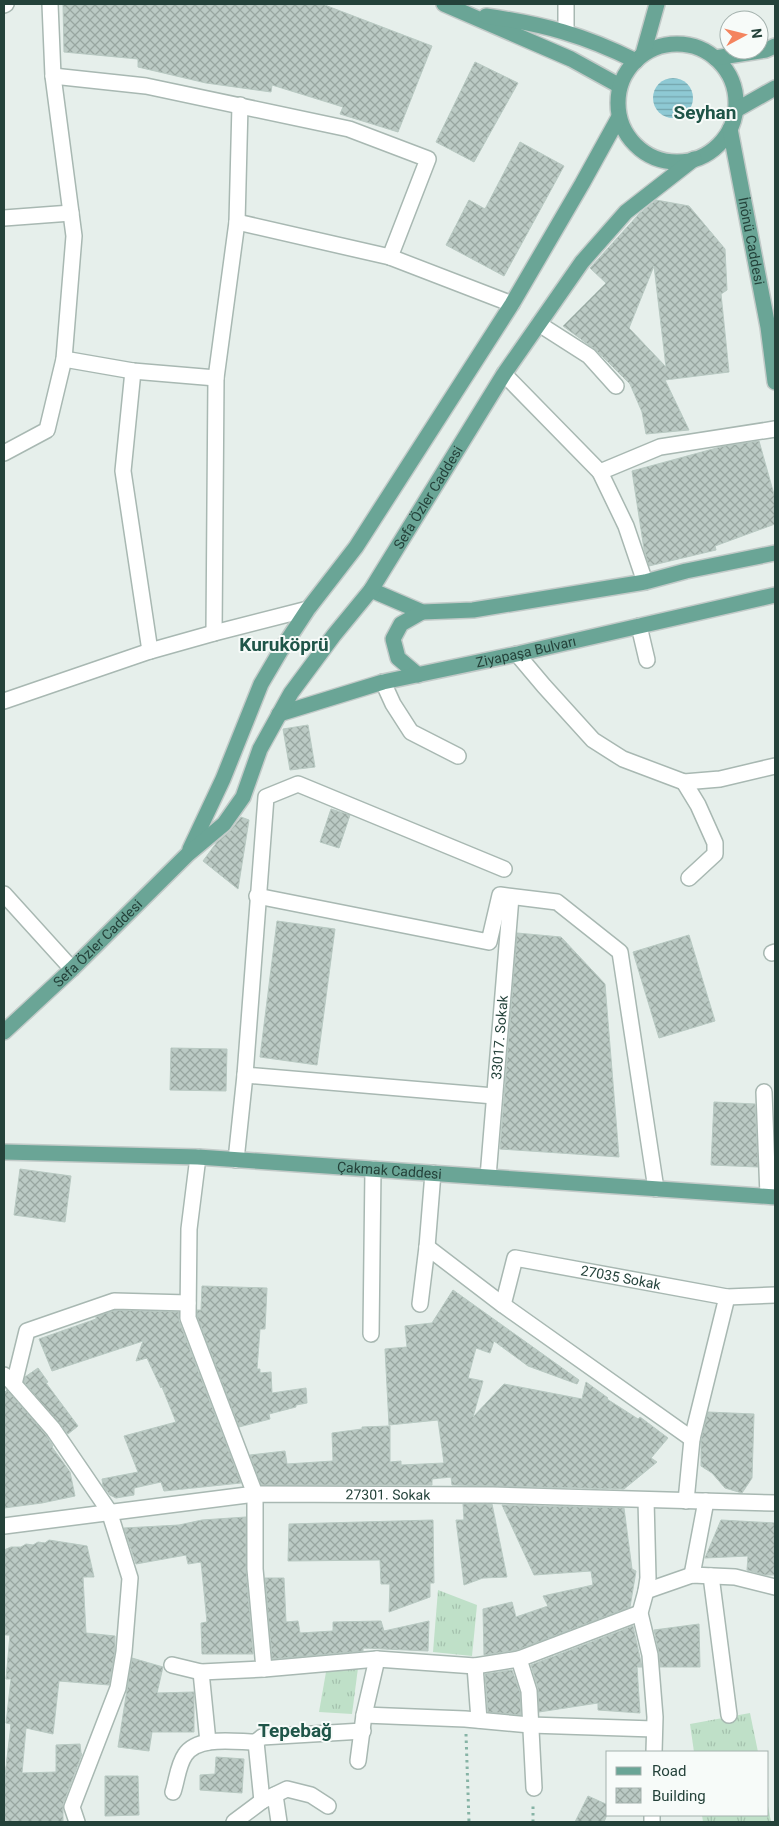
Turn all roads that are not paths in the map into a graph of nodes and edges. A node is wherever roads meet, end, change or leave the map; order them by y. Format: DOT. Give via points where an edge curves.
graph roads {
  1 [pos="50,4"];
  2 [pos="444,4"];
  3 [pos="566,4"];
  4 [pos="656,4"];
  5 [pos="470,14"];
  6 [pos="566,31"];
  7 [pos="775,46"];
  8 [pos="640,58"];
  9 [pos="715,58"];
  10 [pos="53,76"];
  11 [pos="620,86"];
  12 [pos="775,88"];
  13 [pos="240,105"];
  14 [pos="736,110"];
  15 [pos="619,117"];
  16 [pos="730,129"];
  17 [pos="694,159"];
  18 [pos="71,213"];
  19 [pos="4,218"];
  20 [pos="236,222"];
  21 [pos="390,257"];
  22 [pos="512,304"];
  23 [pos="539,324"];
  24 [pos="772,326"];
  25 [pos="64,359"];
  26 [pos="133,371"];
  27 [pos="504,374"];
  28 [pos="216,378"];
  29 [pos="775,382"];
  30 [pos="616,386"];
  31 [pos="775,430"];
  32 [pos="4,453"];
  33 [pos="600,472"];
  34 [pos="775,553"];
  35 [pos="645,582"];
  36 [pos="371,590"];
  37 [pos="775,595"];
  38 [pos="308,609"];
  39 [pos="422,612"];
  40 [pos="639,626"];
  41 [pos="214,633"];
  42 [pos="150,651"];
  43 [pos="518,654"];
  44 [pos="648,660"];
  45 [pos="418,675"];
  46 [pos="383,682"];
  47 [pos="5,696"];
  48 [pos="279,714"];
  49 [pos="458,756"];
  50 [pos="775,766"];
  51 [pos="684,782"];
  52 [pos="188,854"];
  53 [pos="504,869"];
  54 [pos="689,878"];
  55 [pos="4,894"];
  56 [pos="257,896"];
  57 [pos="511,898"];
  58 [pos="72,969"];
  59 [pos="4,1032"];
  60 [pos="245,1075"];
  61 [pos="764,1092"];
  62 [pos="494,1096"];
  63 [pos="4,1152"];
  64 [pos="198,1157"];
  65 [pos="236,1160"];
  66 [pos="372,1169"];
  67 [pos="433,1173"];
  68 [pos="488,1177"];
  69 [pos="656,1189"];
  70 [pos="771,1197"];
  71 [pos="427,1247"];
  72 [pos="775,1295"];
  73 [pos="727,1297"];
  74 [pos="188,1303"];
  75 [pos="420,1304"];
  76 [pos="503,1305"];
  77 [pos="371,1334"];
  78 [pos="9,1380"];
  79 [pos="692,1439"];
  80 [pos="255,1494"];
  81 [pos="646,1500"];
  82 [pos="686,1501"];
  83 [pos="706,1501"];
  84 [pos="775,1503"];
  85 [pos="109,1511"];
  86 [pos="4,1526"];
  87 [pos="692,1576"];
  88 [pos="711,1576"];
  89 [pos="775,1587"];
  90 [pos="646,1591"];
  91 [pos="640,1614"];
  92 [pos="377,1659"];
  93 [pos="519,1659"];
  94 [pos="172,1665"];
  95 [pos="475,1666"];
  96 [pos="264,1669"];
  97 [pos="201,1672"];
  98 [pos="364,1715"];
  99 [pos="729,1715"];
  100 [pos="472,1719"];
  101 [pos="530,1725"];
  102 [pos="654,1729"];
  103 [pos="362,1731"];
  104 [pos="208,1742"];
  105 [pos="256,1742"];
  106 [pos="654,1751"];
  107 [pos="358,1761"];
  108 [pos="534,1788"];
  109 [pos="174,1792"];
  110 [pos="268,1798"];
  111 [pos="328,1806"];
  112 [pos="77,1822"];
  113 [pos="234,1822"];
  114 [pos="279,1822"];
  1 -- 10 [label="street"];
  2 -- 5 [label="main road"];
  3 -- 6 [label="street"];
  4 -- 8 [label="main road"];
  5 -- 6 [label="main road" via="520,20"];
  5 -- 11 [label="main road" via="571,59"];
  6 -- 8 [label="main road"];
  7 -- 9 [label="main road"];
  8 -- 9 [label="main road" via="660,46 680,44 698,48"];
  8 -- 11 [label="main road" via="629,68"];
  9 -- 14 [label="main road" via="728,73 735,91"];
  10 -- 13 [label="street" via="146,86"];
  10 -- 18 [label="street"];
  11 -- 15 [label="main road"];
  12 -- 14 [label="main road"];
  13 -- 20 [label="street"];
  13 -- 21 [label="street" via="349,129 428,159"];
  14 -- 16 [label="main road"];
  15 -- 17 [label="main road" via="632,142 647,154 665,162"];
  15 -- 22 [label="main road, Sefa Özler Caddesi"];
  16 -- 17 [label="main road" via="719,145"];
  16 -- 24 [label="main road, İnönü Caddesi"];
  17 -- 23 [label="main road, Sefa Özler Caddesi" via="626,212 582,262"];
  18 -- 19 [label="street"];
  18 -- 25 [label="street" via="74,236"];
  20 -- 21 [label="street"];
  20 -- 28 [label="street"];
  21 -- 22 [label="street"];
  22 -- 38 [label="main road, Sefa Özler Caddesi" via="356,547"];
  23 -- 27 [label="main road, Sefa Özler Caddesi"];
  23 -- 30 [label="street" via="589,356"];
  24 -- 29 [label="main road, İnönü Caddesi"];
  25 -- 26 [label="street"];
  25 -- 32 [label="street" via="47,430"];
  26 -- 28 [label="street"];
  26 -- 42 [label="street" via="123,471"];
  27 -- 33 [label="street"];
  27 -- 36 [label="main road, Sefa Özler Caddesi"];
  28 -- 41 [label="street"];
  31 -- 33 [label="street" via="660,447"];
  33 -- 35 [label="street" via="626,526"];
  34 -- 35 [label="main road"];
  35 -- 39 [label="main road" via="474,610"];
  36 -- 39 [label="main road"];
  36 -- 48 [label="main road, Sefa Özler Caddesi" via="296,686"];
  37 -- 40 [label="main road, Ziyapaşa Bulvarı"];
  38 -- 41 [label="street"];
  38 -- 52 [label="main road, Sefa Özler Caddesi" via="261,684 223,779"];
  39 -- 45 [label="main road" via="401,624 393,639 398,658"];
  40 -- 43 [label="main road, Ziyapaşa Bulvarı"];
  40 -- 44 [label="street"];
  41 -- 42 [label="street"];
  42 -- 47 [label="street"];
  43 -- 45 [label="main road, Ziyapaşa Bulvarı"];
  43 -- 51 [label="street" via="594,740 623,759"];
  45 -- 46 [label="main road, Ziyapaşa Bulvarı"];
  46 -- 48 [label="main road, Ziyapaşa Bulvarı"];
  46 -- 49 [label="street" via="411,732"];
  48 -- 52 [label="main road, Sefa Özler Caddesi" via="260,749 243,797 224,824"];
  50 -- 51 [label="street" via="720,779"];
  51 -- 54 [label="street" via="716,843 715,854"];
  52 -- 58 [label="main road, Sefa Özler Caddesi"];
  53 -- 56 [label="street" via="298,784 266,797"];
  55 -- 58 [label="street"];
  56 -- 57 [label="street" via="489,942 500,895"];
  56 -- 60 [label="street"];
  57 -- 62 [label="street, 33017. Sokak"];
  57 -- 69 [label="street" via="557,902 620,952"];
  58 -- 59 [label="main road, Sefa Özler Caddesi"];
  60 -- 62 [label="street"];
  60 -- 65 [label="street"];
  61 -- 70 [label="street"];
  62 -- 68 [label="street, 33017. Sokak"];
  63 -- 64 [label="main road, Çakmak Caddesi"];
  64 -- 65 [label="main road, Çakmak Caddesi"];
  64 -- 74 [label="street" via="189,1229"];
  65 -- 66 [label="main road, Çakmak Caddesi"];
  66 -- 67 [label="main road, Çakmak Caddesi"];
  66 -- 77 [label="street"];
  67 -- 68 [label="main road, Çakmak Caddesi"];
  67 -- 71 [label="street"];
  68 -- 69 [label="main road, Çakmak Caddesi"];
  69 -- 70 [label="main road, Çakmak Caddesi"];
  71 -- 75 [label="street"];
  71 -- 76 [label="street"];
  72 -- 73 [label="street, 27035 Sokak"];
  73 -- 76 [label="street, 27035 Sokak" via="515,1258"];
  73 -- 79 [label="street"];
  74 -- 78 [label="street" via="114,1301 27,1330"];
  74 -- 80 [label="street" via="188,1318"];
  76 -- 79 [label="street"];
  78 -- 85 [label="street" via="53,1429"];
  79 -- 82 [label="street"];
  80 -- 81 [label="street, 27301. Sokak" via="494,1495"];
  80 -- 85 [label="street, 27301. Sokak"];
  80 -- 96 [label="street" via="255,1569"];
  81 -- 82 [label="street, 27301. Sokak"];
  81 -- 90 [label="street"];
  82 -- 83 [label="street, 27301. Sokak"];
  83 -- 84 [label="street, 27301. Sokak"];
  83 -- 87 [label="street"];
  85 -- 86 [label="street, 27301. Sokak"];
  85 -- 112 [label="street" via="130,1578 124,1652 118,1688 72,1807"];
  87 -- 88 [label="street"];
  87 -- 90 [label="street"];
  88 -- 89 [label="street" via="735,1577"];
  88 -- 99 [label="street"];
  90 -- 91 [label="street"];
  91 -- 93 [label="street"];
  91 -- 102 [label="street" via="650,1655"];
  92 -- 95 [label="street"];
  92 -- 96 [label="street"];
  92 -- 98 [label="street"];
  93 -- 95 [label="street"];
  93 -- 101 [label="street" via="528,1692"];
  94 -- 97 [label="street"];
  95 -- 100 [label="street"];
  96 -- 97 [label="street"];
  97 -- 104 [label="street"];
  98 -- 100 [label="street"];
  98 -- 103 [label="street"];
  100 -- 101 [label="street"];
  101 -- 102 [label="street"];
  101 -- 108 [label="street"];
  102 -- 106 [label="street"];
  103 -- 105 [label="street" via="262,1737"];
  103 -- 107 [label="street"];
  104 -- 105 [label="street"];
  104 -- 109 [label="street" via="186,1753"];
  105 -- 110 [label="street"];
  110 -- 111 [label="street" via="287,1789 311,1795"];
  110 -- 113 [label="street"];
  110 -- 114 [label="street"];
}
